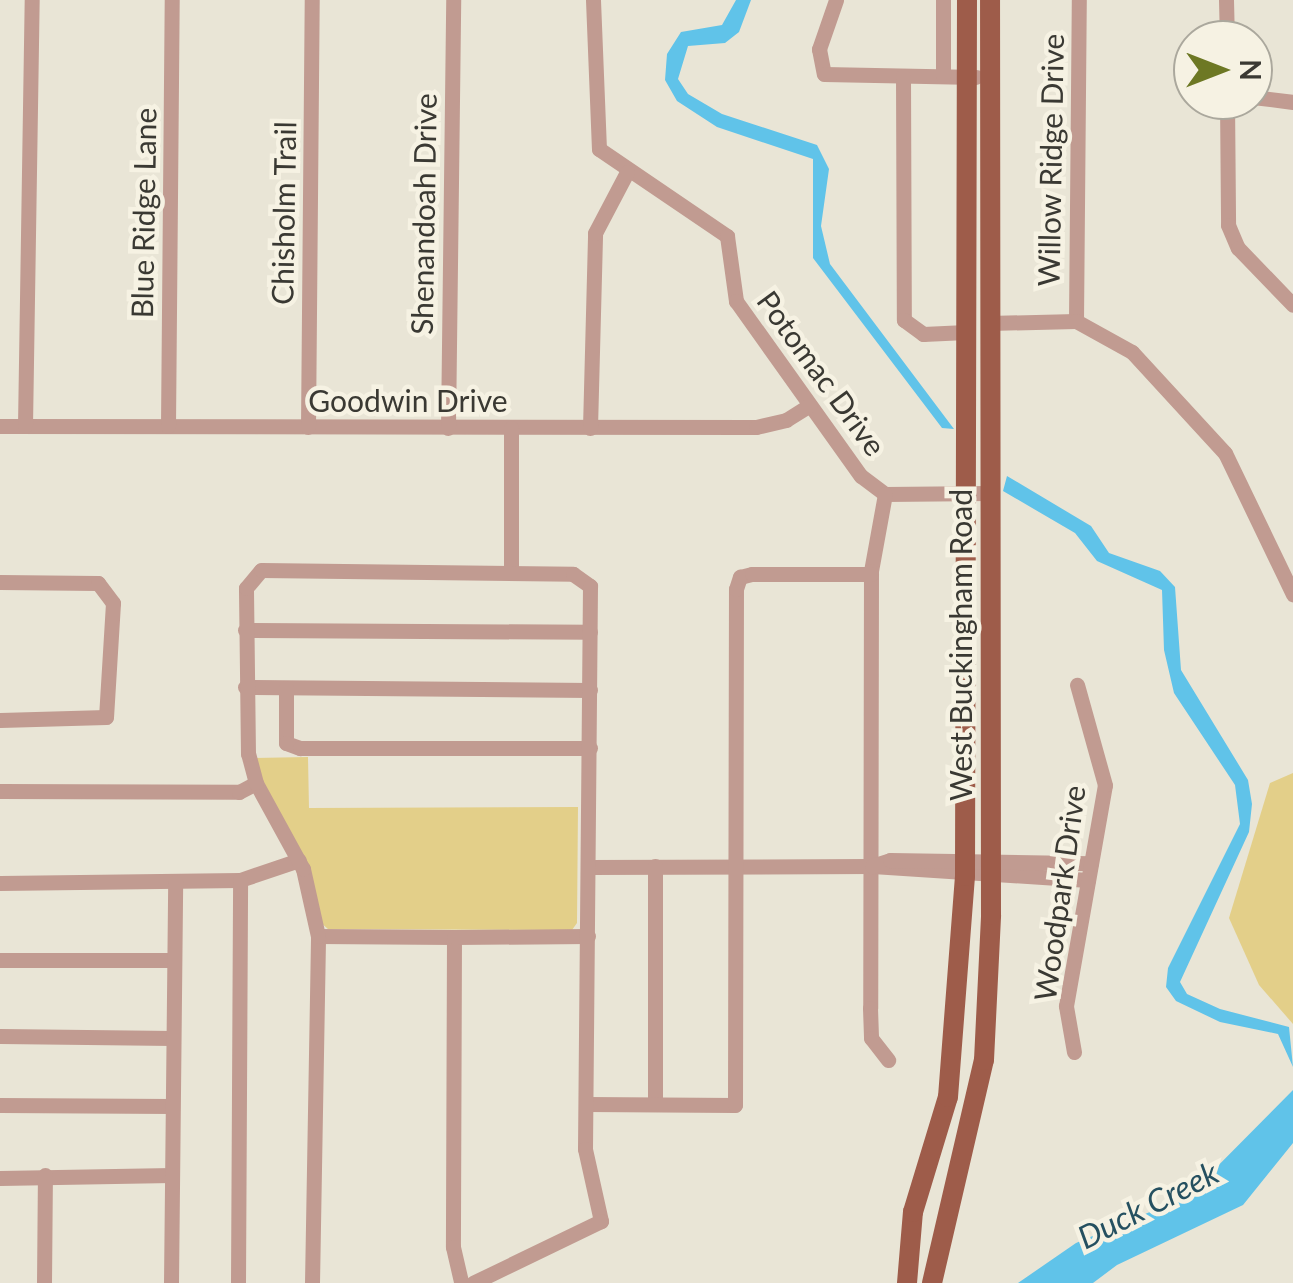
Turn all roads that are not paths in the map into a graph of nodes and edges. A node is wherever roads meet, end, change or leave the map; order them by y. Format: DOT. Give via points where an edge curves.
graph roads {
  1 [pos="32,0"];
  2 [pos="172,0"];
  3 [pos="312,0"];
  4 [pos="453,0"];
  5 [pos="594,0"];
  6 [pos="836,0"];
  7 [pos="943,0"];
  8 [pos="967,0"];
  9 [pos="990,0"];
  10 [pos="1078,0"];
  11 [pos="903,76"];
  12 [pos="943,76"];
  13 [pos="966,76"];
  14 [pos="990,77"];
  15 [pos="1227,120"];
  16 [pos="626,172"];
  17 [pos="1293,305"];
  18 [pos="1076,322"];
  19 [pos="989,323"];
  20 [pos="966,332"];
  21 [pos="810,404"];
  22 [pos="0,426"];
  23 [pos="25,426"];
  24 [pos="168,426"];
  25 [pos="308,427"];
  26 [pos="448,428"];
  27 [pos="511,428"];
  28 [pos="590,428"];
  29 [pos="966,493"];
  30 [pos="990,493"];
  31 [pos="885,494"];
  32 [pos="511,573"];
  33 [pos="871,574"];
  34 [pos="0,582"];
  35 [pos="1293,594"];
  36 [pos="245,630"];
  37 [pos="590,632"];
  38 [pos="1077,685"];
  39 [pos="244,688"];
  40 [pos="286,688"];
  41 [pos="590,690"];
  42 [pos="0,720"];
  43 [pos="590,748"];
  44 [pos="256,783"];
  45 [pos="0,790"];
  46 [pos="298,860"];
  47 [pos="1091,863"];
  48 [pos="655,866"];
  49 [pos="736,866"];
  50 [pos="872,866"];
  51 [pos="589,867"];
  52 [pos="965,868"];
  53 [pos="989,868"];
  54 [pos="240,880"];
  55 [pos="1088,880"];
  56 [pos="175,882"];
  57 [pos="0,883"];
  58 [pos="318,936"];
  59 [pos="454,936"];
  60 [pos="588,936"];
  61 [pos="0,960"];
  62 [pos="174,960"];
  63 [pos="0,1036"];
  64 [pos="173,1038"];
  65 [pos="1074,1052"];
  66 [pos="888,1060"];
  67 [pos="655,1103"];
  68 [pos="587,1104"];
  69 [pos="0,1105"];
  70 [pos="172,1106"];
  71 [pos="45,1175"];
  72 [pos="172,1175"];
  73 [pos="0,1178"];
  74 [pos="44,1283"];
  75 [pos="171,1283"];
  76 [pos="238,1283"];
  77 [pos="312,1283"];
  78 [pos="461,1283"];
  79 [pos="473,1283"];
  80 [pos="906,1283"];
  81 [pos="932,1283"];
  1 -- 23 [label="street"];
  2 -- 24 [label="street, Blue Ridge Lane"];
  3 -- 25 [label="street, Chisholm Trail"];
  4 -- 26 [label="street, Shenandoah Drive"];
  5 -- 16 [label="street, Potomac Drive" via="594,130 600,149"];
  6 -- 11 [label="street" via="820,49 824,74"];
  7 -- 12 [label="street"];
  8 -- 13 [label="main road, West Buckingham Road"];
  9 -- 14 [label="main road, West Buckingham Road"];
  10 -- 18 [label="street, Willow Ridge Drive"];
  11 -- 12 [label="street"];
  11 -- 20 [label="street" via="904,320 923,334"];
  12 -- 13 [label="street"];
  13 -- 14 [label="street"];
  13 -- 20 [label="main road, West Buckingham Road"];
  14 -- 19 [label="main road, West Buckingham Road"];
  15 -- 17 [label="street" via="1228,225 1238,248"];
  16 -- 21 [label="street, Potomac Drive" via="727,236 736,302"];
  16 -- 28 [label="street" via="595,233"];
  18 -- 19 [label="street"];
  18 -- 35 [label="street" via="1132,352 1210,433"];
  19 -- 20 [label="main road"];
  19 -- 30 [label="main road, West Buckingham Road"];
  20 -- 29 [label="main road, West Buckingham Road"];
  21 -- 28 [label="street, Goodwin Drive" via="786,420 756,427"];
  21 -- 31 [label="street, Potomac Drive" via="861,476"];
  22 -- 23 [label="street, Goodwin Drive"];
  23 -- 24 [label="street, Goodwin Drive"];
  24 -- 25 [label="street, Goodwin Drive"];
  25 -- 26 [label="street, Goodwin Drive"];
  26 -- 27 [label="street, Goodwin Drive"];
  27 -- 28 [label="street, Goodwin Drive"];
  27 -- 32 [label="street"];
  29 -- 30 [label="street, Potomac Drive"];
  29 -- 31 [label="street, Potomac Drive"];
  29 -- 52 [label="main road, West Buckingham Road"];
  30 -- 53 [label="main road, West Buckingham Road"];
  31 -- 33 [label="street"];
  32 -- 36 [label="street" via="261,570 246,588"];
  32 -- 37 [label="street" via="584,579 590,586"];
  33 -- 49 [label="street" via="740,578"];
  33 -- 50 [label="street"];
  34 -- 42 [label="street" via="98,582 112,603 106,717"];
  36 -- 37 [label="street"];
  36 -- 39 [label="street"];
  37 -- 41 [label="street"];
  38 -- 47 [label="street, Woodpark Drive" via="1105,785"];
  39 -- 40 [label="street"];
  39 -- 44 [label="street"];
  40 -- 41 [label="street"];
  40 -- 43 [label="street" via="286,743 300,748"];
  41 -- 43 [label="street"];
  43 -- 51 [label="street"];
  44 -- 45 [label="street" via="239,792"];
  44 -- 46 [label="street"];
  46 -- 54 [label="street"];
  46 -- 58 [label="street"];
  47 -- 53 [label="street"];
  47 -- 55 [label="street, Woodpark Drive"];
  48 -- 49 [label="street"];
  48 -- 51 [label="street"];
  48 -- 67 [label="street"];
  49 -- 50 [label="street"];
  49 -- 67 [label="street" via="735,1105"];
  50 -- 52 [label="street"];
  50 -- 66 [label="street" via="871,1038"];
  51 -- 60 [label="street"];
  52 -- 53 [label="street"];
  52 -- 80 [label="main road, West Buckingham Road" via="948,1096 912,1212"];
  53 -- 55 [label="street"];
  53 -- 81 [label="main road, West Buckingham Road" via="984,1060"];
  54 -- 56 [label="street"];
  54 -- 76 [label="street"];
  55 -- 65 [label="street, Woodpark Drive" via="1066,1006"];
  56 -- 57 [label="street"];
  56 -- 62 [label="street"];
  58 -- 59 [label="street"];
  58 -- 77 [label="street"];
  59 -- 60 [label="street"];
  59 -- 78 [label="street" via="453,1247"];
  60 -- 68 [label="street"];
  61 -- 62 [label="street"];
  62 -- 64 [label="street"];
  63 -- 64 [label="street"];
  64 -- 70 [label="street"];
  67 -- 68 [label="street"];
  68 -- 79 [label="street" via="585,1150 602,1221"];
  69 -- 70 [label="street"];
  70 -- 72 [label="street"];
  71 -- 72 [label="street"];
  71 -- 73 [label="street"];
  71 -- 74 [label="street"];
  72 -- 75 [label="street"];
}
